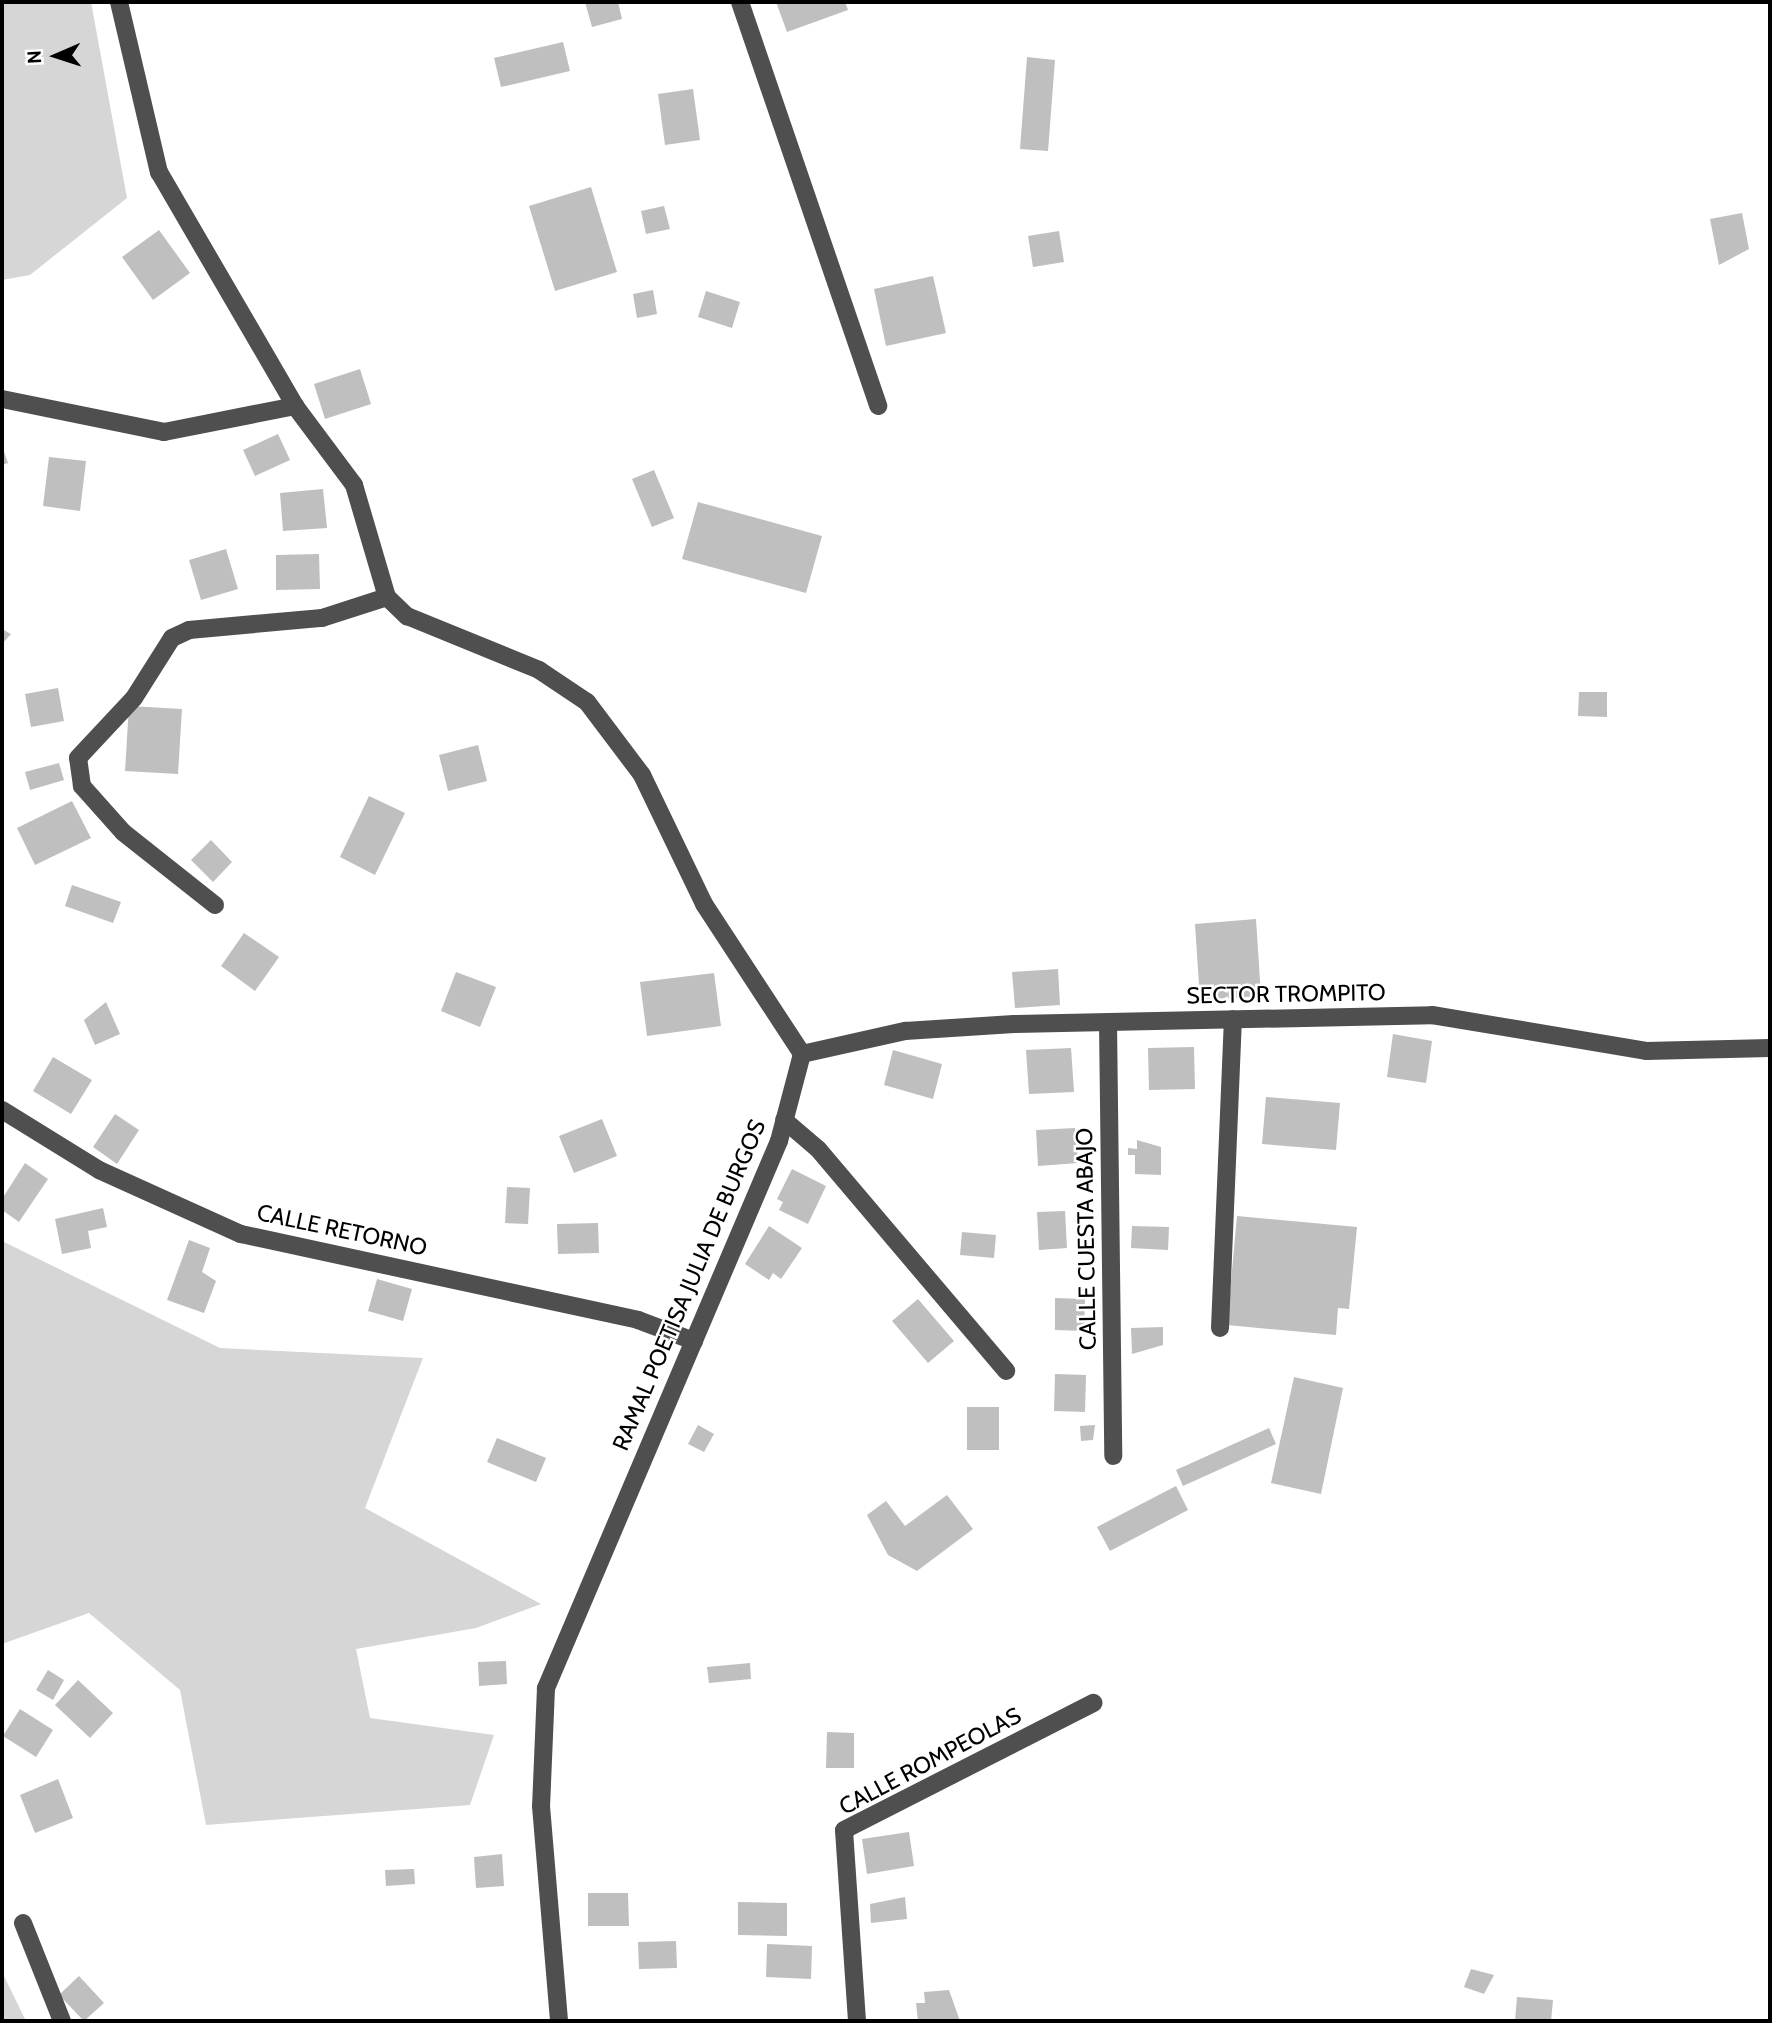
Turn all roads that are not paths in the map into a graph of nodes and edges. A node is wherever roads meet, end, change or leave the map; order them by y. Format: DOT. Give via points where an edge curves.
graph roads {
  1 [pos="119,2"];
  2 [pos="740,2"];
  3 [pos="2,399"];
  4 [pos="295,406"];
  5 [pos="877,406"];
  6 [pos="387,597"];
  7 [pos="215,905"];
  8 [pos="1233,1019"];
  9 [pos="1108,1022"];
  10 [pos="1770,1048"];
  11 [pos="802,1054"];
  12 [pos="2,1110"];
  13 [pos="785,1119"];
  14 [pos="1220,1328"];
  15 [pos="694,1341"];
  16 [pos="1006,1371"];
  17 [pos="1113,1456"];
  18 [pos="1093,1703"];
  19 [pos="23,1923"];
  20 [pos="62,2021"];
  21 [pos="559,2021"];
  22 [pos="857,2021"];
  1 -- 4 [label="street" via="159,172"];
  2 -- 5 [label="street"];
  3 -- 4 [label="street" via="164,432"];
  4 -- 6 [label="street" via="354,485"];
  6 -- 7 [label="street" via="322,618 189,630 172,638 134,698 78,758 82,786 122,832"];
  6 -- 11 [label="street" via="407,616 539,670 587,702 642,775 704,904"];
  8 -- 9 [label="street, SECTOR TROMPITO"];
  8 -- 10 [label="street, SECTOR TROMPITO" via="1432,1015 1646,1051"];
  8 -- 14 [label="street"];
  9 -- 11 [label="street, SECTOR TROMPITO" via="905,1031"];
  9 -- 17 [label="street, CALLE CUESTA ABAJO"];
  11 -- 13 [label="street, RAMAL POETISA JULIA DE BURGOS"];
  12 -- 15 [label="street, CALLE RETORNO" via="99,1170 241,1234 638,1320"];
  13 -- 15 [label="street, RAMAL POETISA JULIA DE BURGOS"];
  13 -- 16 [label="street" via="818,1149"];
  15 -- 21 [label="street, RAMAL POETISA JULIA DE BURGOS" via="546,1688 541,1806"];
  18 -- 22 [label="street, CALLE ROMPEOLAS" via="844,1830"];
  19 -- 20 [label="street"];
}
